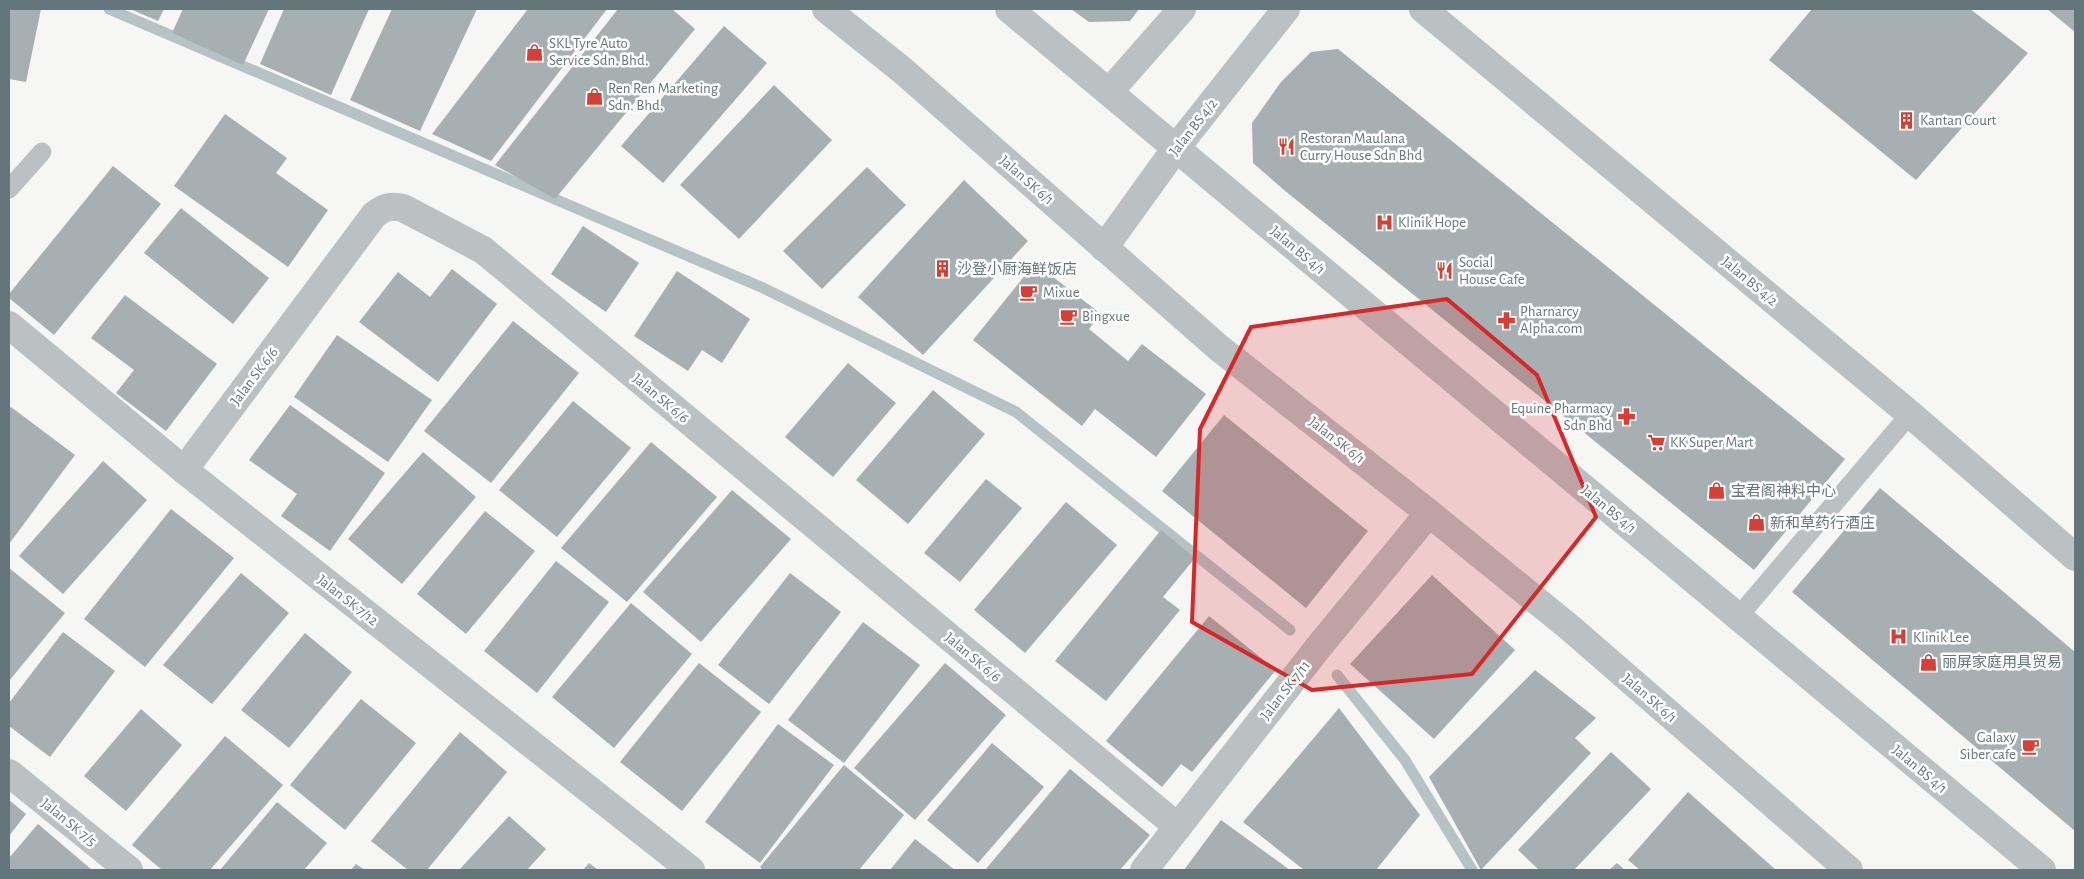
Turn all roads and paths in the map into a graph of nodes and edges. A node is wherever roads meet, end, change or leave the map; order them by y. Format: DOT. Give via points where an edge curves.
graph roads {
  1 [pos="826,9"];
  2 [pos="1009,9"];
  3 [pos="1182,9"];
  4 [pos="1286,9"];
  5 [pos="1423,9"];
  6 [pos="1109,92"];
  7 [pos="1176,148"];
  8 [pos="42,152"];
  9 [pos="9,189"];
  10 [pos="1104,248"];
  11 [pos="9,325"];
  12 [pos="1910,414"];
  13 [pos="184,470"];
  14 [pos="1430,513"];
  15 [pos="2075,557"];
  16 [pos="1738,617"];
  17 [pos="9,773"];
  18 [pos="1178,827"];
  19 [pos="129,870"];
  20 [pos="691,870"];
  21 [pos="1144,870"];
  22 [pos="1849,870"];
  23 [pos="2042,870"];
  1 -- 10 [label="street, Jalan SK 6/1" via="902,70"];
  2 -- 6 [label="street"];
  3 -- 6 [label="street"];
  4 -- 7 [label="street, Jalan BS 4/2"];
  5 -- 12 [label="street, Jalan BS 4/2"];
  6 -- 7 [label="street, Jalan BS 4/1"];
  7 -- 10 [label="street, Jalan BS 4/2"];
  7 -- 16 [label="street, Jalan BS 4/1"];
  8 -- 9 [label="lane"];
  10 -- 14 [label="street, Jalan SK 6/1" via="1219,348"];
  11 -- 13 [label="street, Jalan SK 7/12"];
  12 -- 15 [label="street, Jalan BS 4/2"];
  12 -- 16 [label="lane"];
  13 -- 18 [label="street, Jalan SK 6/6" via="374,215 382,208 403,208 484,250"];
  13 -- 20 [label="street, Jalan SK 7/12"];
  14 -- 18 [label="street, Jalan SK 7/11"];
  14 -- 22 [label="street, Jalan SK 6/1" via="1568,627"];
  16 -- 23 [label="street, Jalan BS 4/1"];
  17 -- 19 [label="street, Jalan SK 7/5"];
  18 -- 21 [label="street, Jalan SK 7/11"];
}
